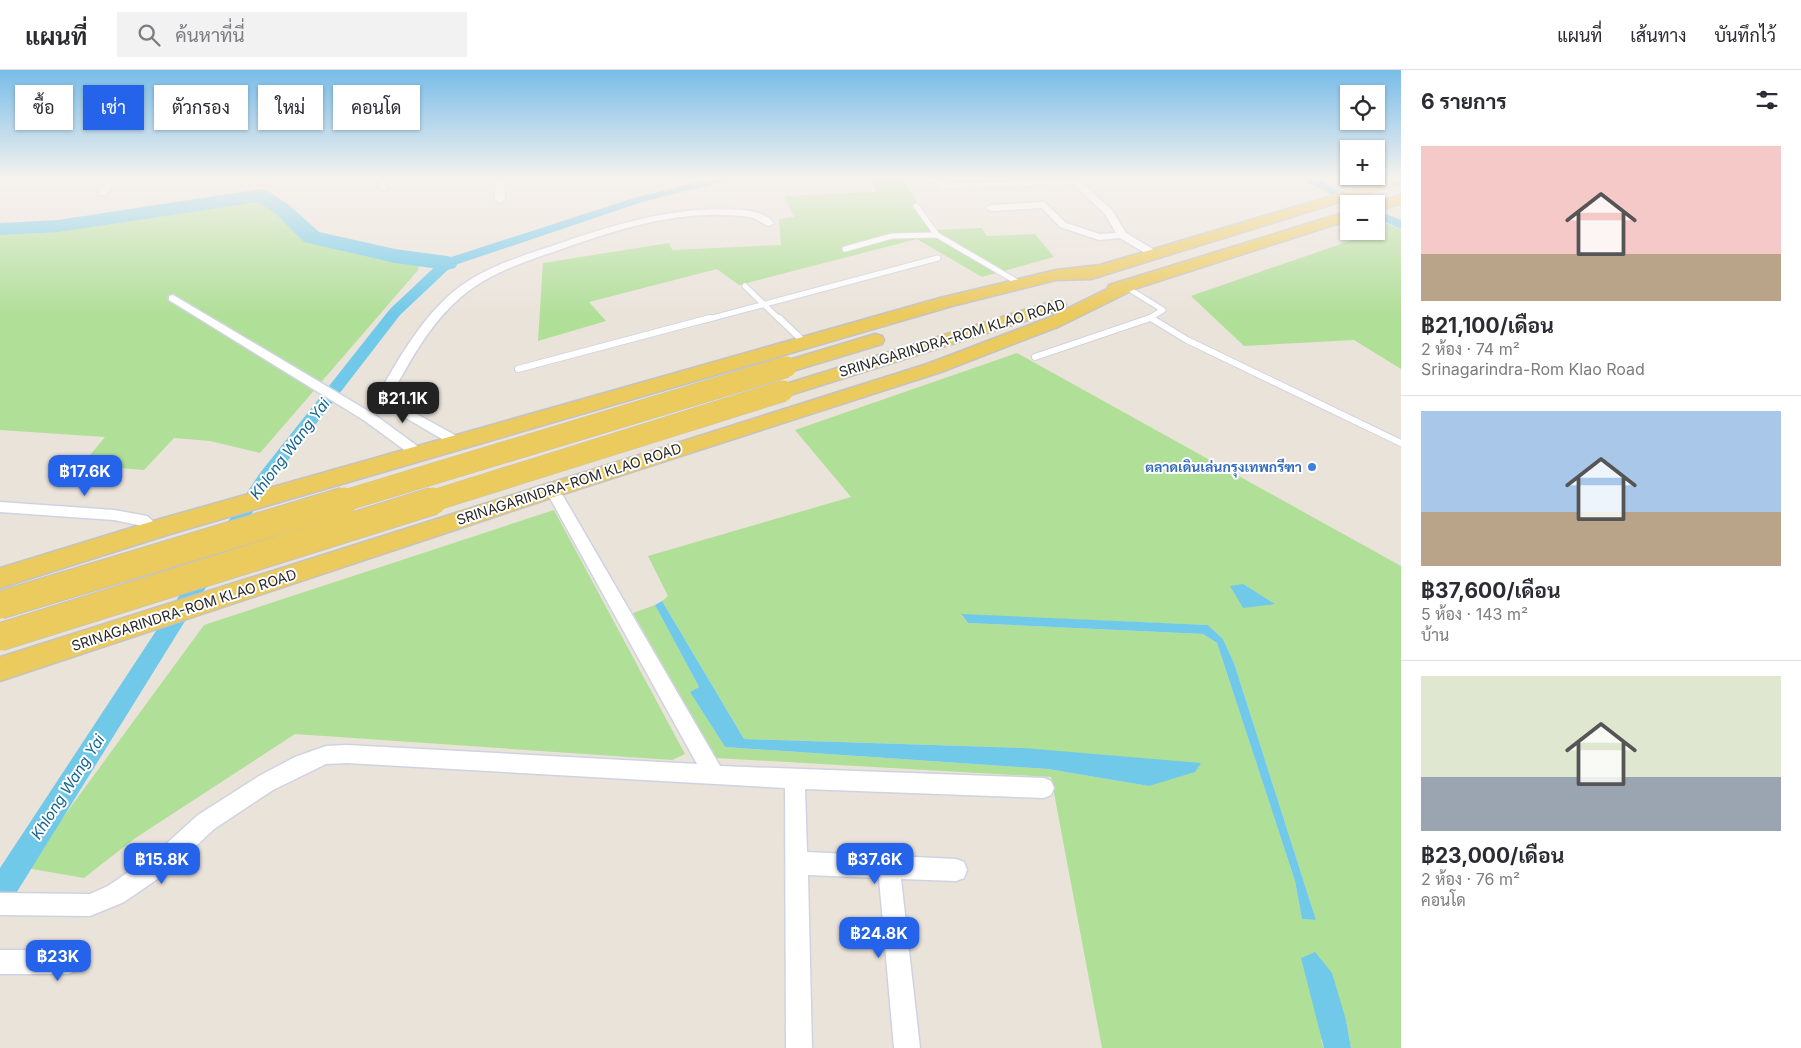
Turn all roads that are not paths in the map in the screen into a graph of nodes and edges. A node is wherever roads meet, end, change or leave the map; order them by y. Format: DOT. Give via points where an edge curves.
graph roads {
  1 [pos="621,225"];
  2 [pos="929,225"];
  3 [pos="1063,225"];
  4 [pos="1116,225"];
  5 [pos="1250,225"];
  6 [pos="1316,225"];
  7 [pos="937,235"];
  8 [pos="1122,235"];
  9 [pos="845,249"];
  10 [pos="1154,254"];
  11 [pos="938,258"];
  12 [pos="1101,270"];
  13 [pos="1019,283"];
  14 [pos="1129,285"];
  15 [pos="745,286"];
  16 [pos="173,298"];
  17 [pos="764,304"];
  18 [pos="1151,318"];
  19 [pos="804,342"];
  20 [pos="1035,357"];
  21 [pos="518,369"];
  22 [pos="460,443"];
  23 [pos="1401,443"];
  24 [pos="423,453"];
  25 [pos="552,489"];
  26 [pos="0,507"];
  27 [pos="473,515"];
  28 [pos="158,529"];
  29 [pos="0,578"];
  30 [pos="0,598"];
  31 [pos="0,605"];
  32 [pos="0,610"];
  33 [pos="0,637"];
  34 [pos="0,669"];
  35 [pos="714,775"];
  36 [pos="795,780"];
  37 [pos="1044,788"];
  38 [pos="796,863"];
  39 [pos="889,867"];
  40 [pos="956,870"];
  41 [pos="0,904"];
  42 [pos="90,905"];
  43 [pos="0,962"];
  44 [pos="69,962"];
  45 [pos="44,963"];
  46 [pos="800,1048"];
  47 [pos="907,1048"];
  1 -- 22 [label="street" via="520,260 470,285 448,304 417,340 382,400"];
  2 -- 7 [label="lane"];
  3 -- 8 [label="street" via="1099,237"];
  4 -- 8 [label="street"];
  5 -- 10 [label="main road, SRINAGARINDRA-ROM KLAO ROAD"];
  6 -- 14 [label="main road, SRINAGARINDRA-ROM KLAO ROAD"];
  7 -- 9 [label="lane" via="892,236"];
  7 -- 13 [label="lane"];
  8 -- 10 [label="street"];
  10 -- 12 [label="main road, SRINAGARINDRA-ROM KLAO ROAD"];
  11 -- 17 [label="lane"];
  12 -- 13 [label="main road, SRINAGARINDRA-ROM KLAO ROAD"];
  12 -- 31 [label="main road, SRINAGARINDRA-ROM KLAO ROAD, bridge"];
  13 -- 19 [label="main road, SRINAGARINDRA-ROM KLAO ROAD"];
  14 -- 18 [label="lane" via="1163,310"];
  14 -- 25 [label="main road, SRINAGARINDRA-ROM KLAO ROAD" via="1054,322 934,368"];
  14 -- 33 [label="main road, SRINAGARINDRA-ROM KLAO ROAD, bridge" via="1040,310"];
  15 -- 17 [label="lane"];
  16 -- 24 [label="street"];
  17 -- 19 [label="lane"];
  17 -- 21 [label="lane"];
  18 -- 20 [label="lane"];
  18 -- 23 [label="lane" via="1187,340"];
  19 -- 22 [label="main road, SRINAGARINDRA-ROM KLAO ROAD"];
  22 -- 24 [label="main road, SRINAGARINDRA-ROM KLAO ROAD"];
  24 -- 27 [label="main road" via="397,482 395,494 402,508 413,512"];
  24 -- 28 [label="main road, SRINAGARINDRA-ROM KLAO ROAD"];
  25 -- 27 [label="main road, SRINAGARINDRA-ROM KLAO ROAD"];
  25 -- 35 [label="street"];
  26 -- 28 [label="street" via="114,515 142,520"];
  27 -- 34 [label="main road, SRINAGARINDRA-ROM KLAO ROAD"];
  28 -- 29 [label="main road, SRINAGARINDRA-ROM KLAO ROAD"];
  30 -- 32 [label="main road"];
  35 -- 36 [label="street"];
  35 -- 42 [label="street" via="326,755 266,783 206,822 144,876 116,894"];
  36 -- 37 [label="street"];
  36 -- 38 [label="street"];
  38 -- 39 [label="street"];
  38 -- 46 [label="street"];
  39 -- 40 [label="street"];
  39 -- 47 [label="street"];
  41 -- 42 [label="street"];
  43 -- 45 [label="street"];
  44 -- 45 [label="street"];
}
